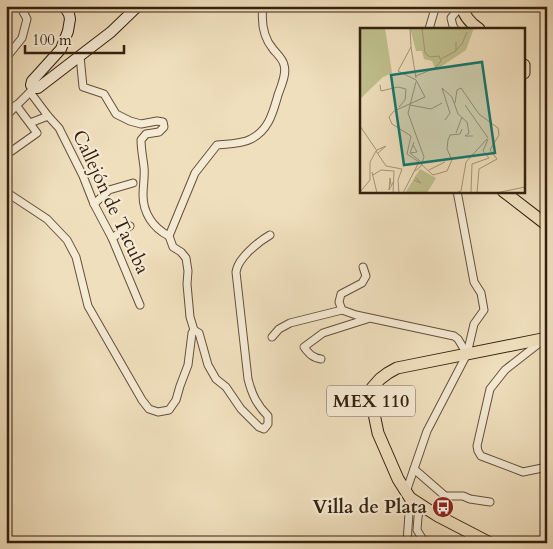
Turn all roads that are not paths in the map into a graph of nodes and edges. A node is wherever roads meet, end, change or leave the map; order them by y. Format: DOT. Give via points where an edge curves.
graph roads {
  1 [pos="20,6"];
  2 [pos="64,6"];
  3 [pos="138,6"];
  4 [pos="263,6"];
  5 [pos="437,6"];
  6 [pos="458,8"];
  7 [pos="430,28"];
  8 [pos="454,28"];
  9 [pos="477,28"];
  10 [pos="80,56"];
  11 [pos="6,58"];
  12 [pos="32,90"];
  13 [pos="16,105"];
  14 [pos="6,116"];
  15 [pos="48,116"];
  16 [pos="30,122"];
  17 [pos="6,155"];
  18 [pos="132,183"];
  19 [pos="6,192"];
  20 [pos="457,192"];
  21 [pos="504,192"];
  22 [pos="94,204"];
  23 [pos="547,225"];
  24 [pos="130,226"];
  25 [pos="270,235"];
  26 [pos="169,236"];
  27 [pos="112,238"];
  28 [pos="364,267"];
  29 [pos="140,305"];
  30 [pos="342,310"];
  31 [pos="370,318"];
  32 [pos="194,330"];
  33 [pos="272,337"];
  34 [pos="547,338"];
  35 [pos="467,354"];
  36 [pos="321,359"];
  37 [pos="547,467"];
  38 [pos="414,469"];
  39 [pos="408,495"];
  40 [pos="490,502"];
  41 [pos="421,505"];
  42 [pos="407,543"];
  43 [pos="424,543"];
  44 [pos="490,543"];
  1 -- 11 [label="street" via="27,19 22,38"];
  2 -- 12 [label="street" via="70,19 68,31 61,49 32,81"];
  3 -- 10 [label="street"];
  4 -- 26 [label="street" via="263,31 284,64 284,75 272,115 266,127 251,139 217,145 194,173"];
  5 -- 7 [label="street"];
  6 -- 8 [label="street" via="451,18"];
  6 -- 9 [label="main road"];
  10 -- 12 [label="street"];
  10 -- 26 [label="street" via="83,88 104,94 116,114 130,121 141,124 163,122 164,127 159,132 146,134 141,140 143,196 150,221"];
  12 -- 13 [label="street"];
  12 -- 15 [label="street, Callejón de Tacuba"];
  13 -- 14 [label="street"];
  13 -- 16 [label="street"];
  15 -- 16 [label="street"];
  15 -- 22 [label="street, Callejón de Tacuba" via="59,128"];
  16 -- 17 [label="street" via="37,133"];
  18 -- 22 [label="street" via="109,190"];
  19 -- 32 [label="street" via="47,220 66,240 76,257 88,306 149,409 158,412 168,410 176,400 188,365"];
  20 -- 35 [label="street" via="474,282 482,293 484,310 474,324"];
  21 -- 23 [label="main road"];
  22 -- 27 [label="street, Callejón de Tacuba"];
  24 -- 27 [label="street"];
  25 -- 32 [label="street" via="237,265 236,272 248,379 259,407 268,416 264,429 241,409 226,387 216,379 208,365 199,333"];
  26 -- 32 [label="street" via="172,247 186,258 190,317"];
  27 -- 29 [label="street, Callejón de Tacuba"];
  28 -- 30 [label="street" via="366,276 362,282 341,294"];
  30 -- 31 [label="street"];
  30 -- 33 [label="street" via="290,323 278,328"];
  31 -- 35 [label="street" via="454,336"];
  31 -- 36 [label="street" via="322,333 304,347 315,358"];
  34 -- 35 [label="main road, MEX 110"];
  34 -- 37 [label="street" via="505,370 490,389 477,446 481,456 523,472"];
  35 -- 38 [label="street" via="427,431"];
  35 -- 39 [label="main road, MEX 110" via="397,368 372,388 371,400 378,433"];
  38 -- 39 [label="street"];
  38 -- 40 [label="street" via="445,496"];
  39 -- 41 [label="main road, MEX 110"];
  39 -- 42 [label="street"];
  41 -- 43 [label="street" via="417,530"];
  41 -- 44 [label="main road, MEX 110"];
}
